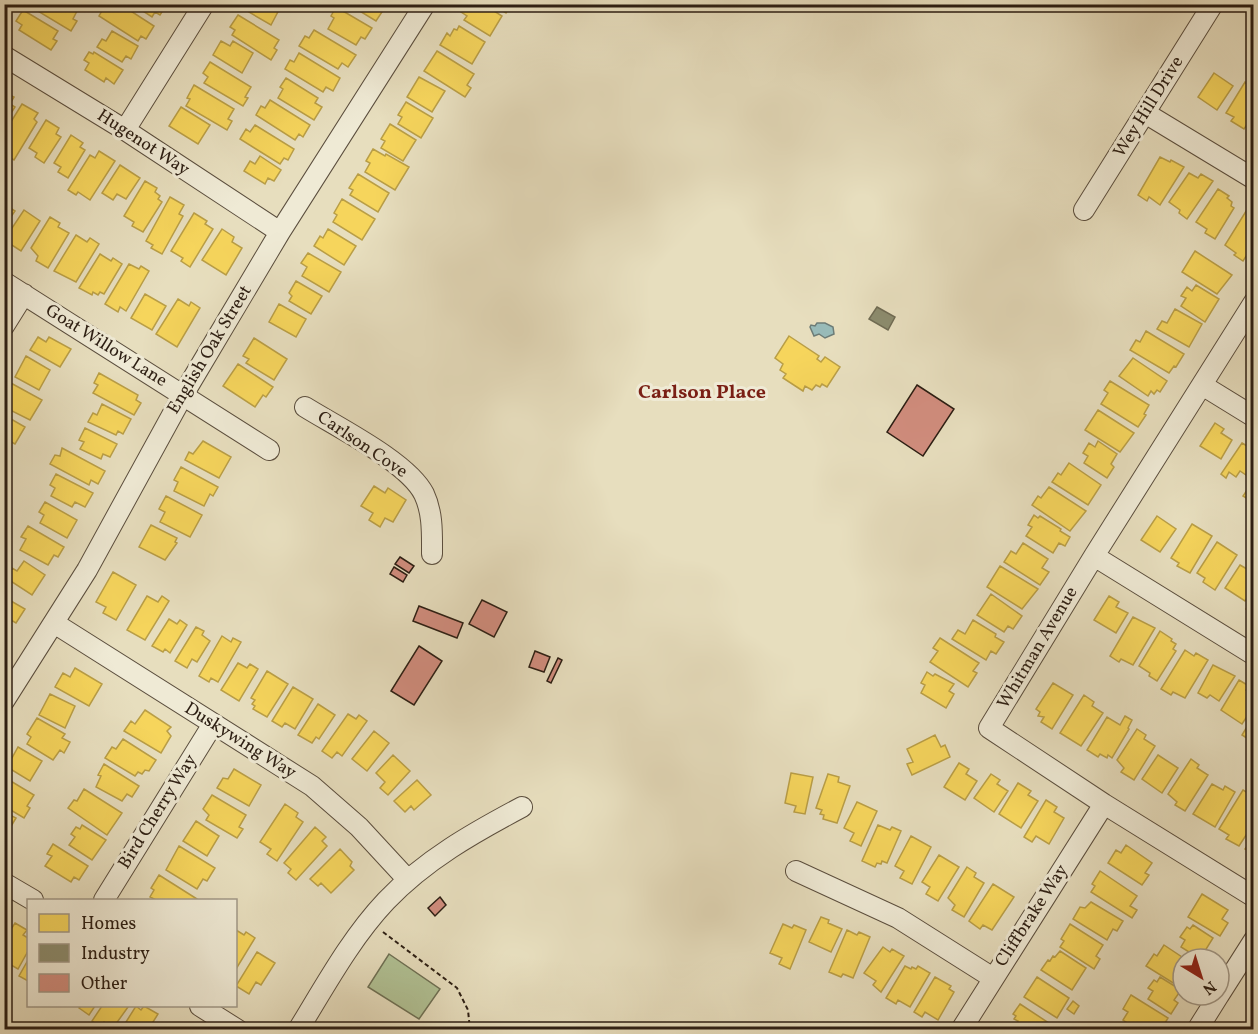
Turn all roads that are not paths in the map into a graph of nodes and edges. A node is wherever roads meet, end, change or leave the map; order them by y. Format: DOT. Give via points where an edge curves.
graph roads {
  1 [pos="204,4"];
  2 [pos="425,4"];
  3 [pos="1213,4"];
  4 [pos="4,56"];
  5 [pos="1145,113"];
  6 [pos="125,130"];
  7 [pos="1254,179"];
  8 [pos="1084,210"];
  9 [pos="280,232"];
  10 [pos="4,282"];
  11 [pos="24,294"];
  12 [pos="1254,302"];
  13 [pos="4,326"];
  14 [pos="1202,385"];
  15 [pos="183,395"];
  16 [pos="305,407"];
  17 [pos="1254,417"];
  18 [pos="268,450"];
  19 [pos="432,554"];
  20 [pos="1094,556"];
  21 [pos="54,623"];
  22 [pos="1254,655"];
  23 [pos="4,701"];
  24 [pos="213,724"];
  25 [pos="1104,804"];
  26 [pos="522,807"];
  27 [pos="796,871"];
  28 [pos="408,880"];
  29 [pos="4,883"];
  30 [pos="1254,897"];
  31 [pos="31,899"];
  32 [pos="105,899"];
  33 [pos="1254,940"];
  34 [pos="1231,976"];
  35 [pos="993,978"];
  36 [pos="203,1007"];
  37 [pos="1211,1007"];
  38 [pos="238,1029"];
  39 [pos="298,1029"];
  40 [pos="961,1029"];
  41 [pos="1197,1029"];
  1 -- 6 [label="street"];
  2 -- 9 [label="street, English Oak Street"];
  3 -- 5 [label="street, Wey Hill Drive"];
  4 -- 6 [label="street, Hugenot Way"];
  5 -- 7 [label="street"];
  5 -- 8 [label="street, Wey Hill Drive"];
  6 -- 9 [label="street, Hugenot Way"];
  9 -- 15 [label="street, English Oak Street"];
  10 -- 11 [label="street, Goat Willow Lane"];
  11 -- 13 [label="street"];
  11 -- 15 [label="street, Goat Willow Lane"];
  12 -- 14 [label="street, Whitman Avenue"];
  14 -- 17 [label="street"];
  14 -- 20 [label="street, Whitman Avenue"];
  15 -- 18 [label="street, Goat Willow Lane"];
  15 -- 21 [label="street, English Oak Street"];
  16 -- 19 [label="street, Carlson Cove" via="409,474 424,494 429,509"];
  20 -- 22 [label="street"];
  20 -- 25 [label="street, Whitman Avenue" via="989,728"];
  21 -- 23 [label="street, English Oak Street"];
  21 -- 24 [label="street, Duskywing Way"];
  24 -- 28 [label="street, Duskywing Way" via="312,786 359,827"];
  24 -- 32 [label="street, Bird Cherry Way"];
  25 -- 30 [label="street, Whitman Avenue"];
  25 -- 35 [label="street, Cliffbrake Way"];
  26 -- 28 [label="street" via="451,847"];
  27 -- 35 [label="street" via="888,913"];
  28 -- 39 [label="street" via="357,936"];
  29 -- 31 [label="street"];
  33 -- 34 [label="street"];
  35 -- 40 [label="street, Cliffbrake Way"];
  36 -- 38 [label="street"];
  37 -- 41 [label="street"];
}
